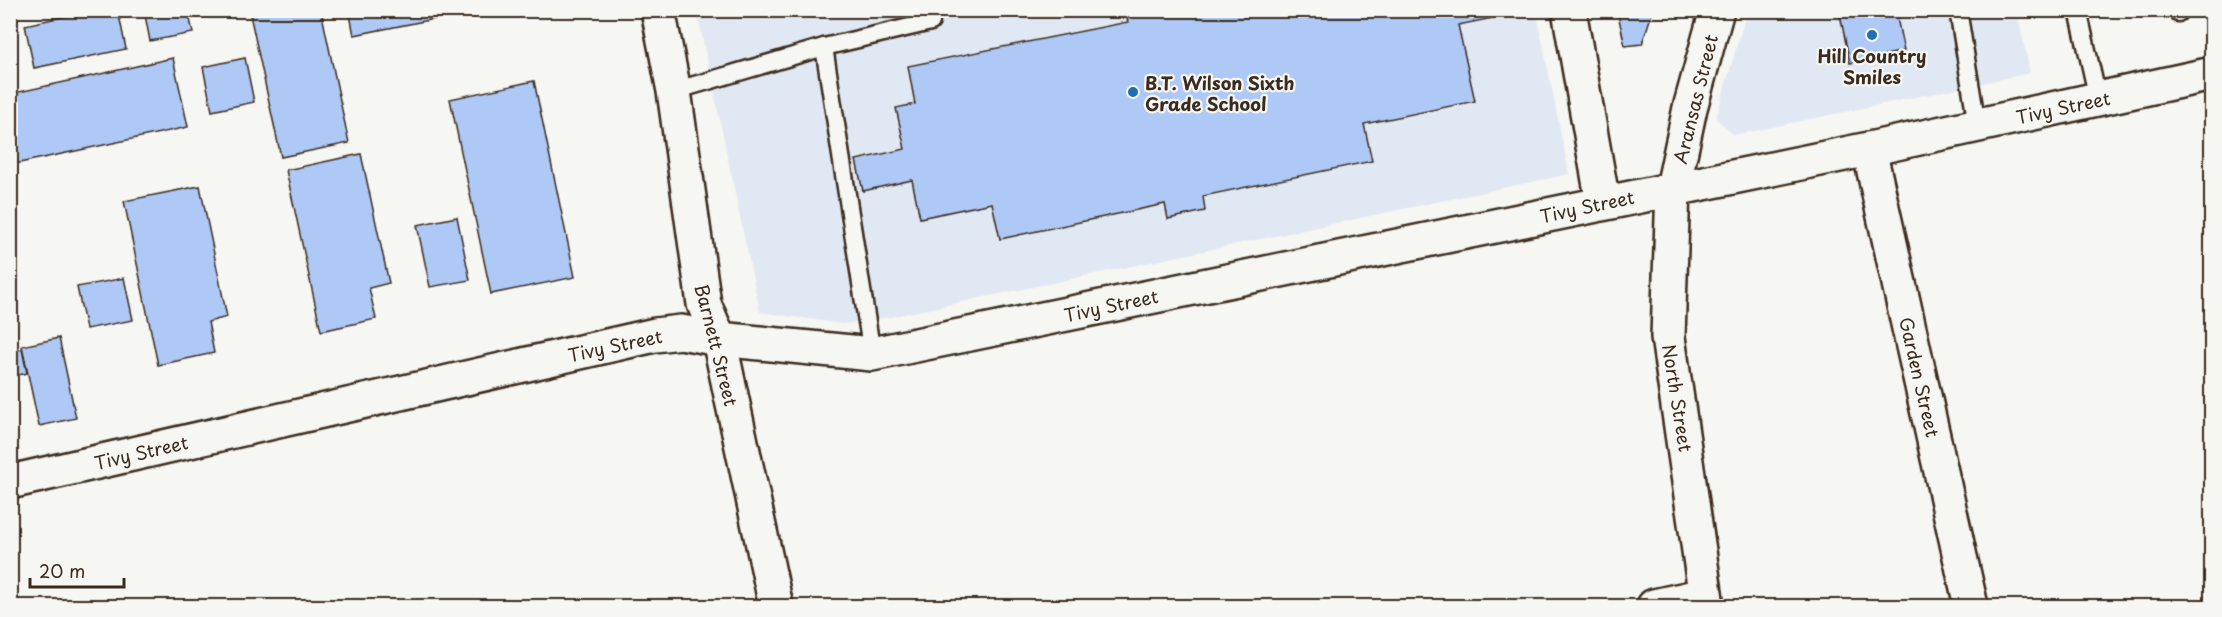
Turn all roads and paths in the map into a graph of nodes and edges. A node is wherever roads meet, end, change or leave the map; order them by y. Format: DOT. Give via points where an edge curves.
graph roads {
  1 [pos="658,10"];
  2 [pos="928,10"];
  3 [pos="1569,10"];
  4 [pos="1717,10"];
  5 [pos="1958,10"];
  6 [pos="2078,10"];
  7 [pos="824,47"];
  8 [pos="2211,74"];
  9 [pos="674,92"];
  10 [pos="2098,99"];
  11 [pos="1977,125"];
  12 [pos="1869,148"];
  13 [pos="1673,188"];
  14 [pos="1603,203"];
  15 [pos="719,339"];
  16 [pos="872,354"];
  17 [pos="10,482"];
  18 [pos="1706,601"];
  19 [pos="776,606"];
  20 [pos="1654,606"];
  21 [pos="1971,606"];
  1 -- 9 [label="street, Barnett Street"];
  2 -- 7 [label="lane" via="931,22"];
  3 -- 14 [label="street"];
  4 -- 13 [label="street, Aransas Street"];
  5 -- 11 [label="lane"];
  6 -- 10 [label="lane"];
  7 -- 9 [label="lane"];
  7 -- 16 [label="lane"];
  8 -- 10 [label="street, Tivy Street"];
  9 -- 15 [label="street, Barnett Street" via="704,304"];
  10 -- 11 [label="street, Tivy Street"];
  11 -- 12 [label="street, Tivy Street"];
  12 -- 13 [label="street, Tivy Street"];
  12 -- 21 [label="street, Garden Street"];
  13 -- 14 [label="street, Tivy Street"];
  13 -- 18 [label="street, North Street" via="1668,337"];
  14 -- 16 [label="street, Tivy Street"];
  15 -- 16 [label="street, Tivy Street"];
  15 -- 17 [label="street, Tivy Street" via="681,332 655,335"];
  15 -- 19 [label="street, Barnett Street"];
  18 -- 20 [label="street"];
}
